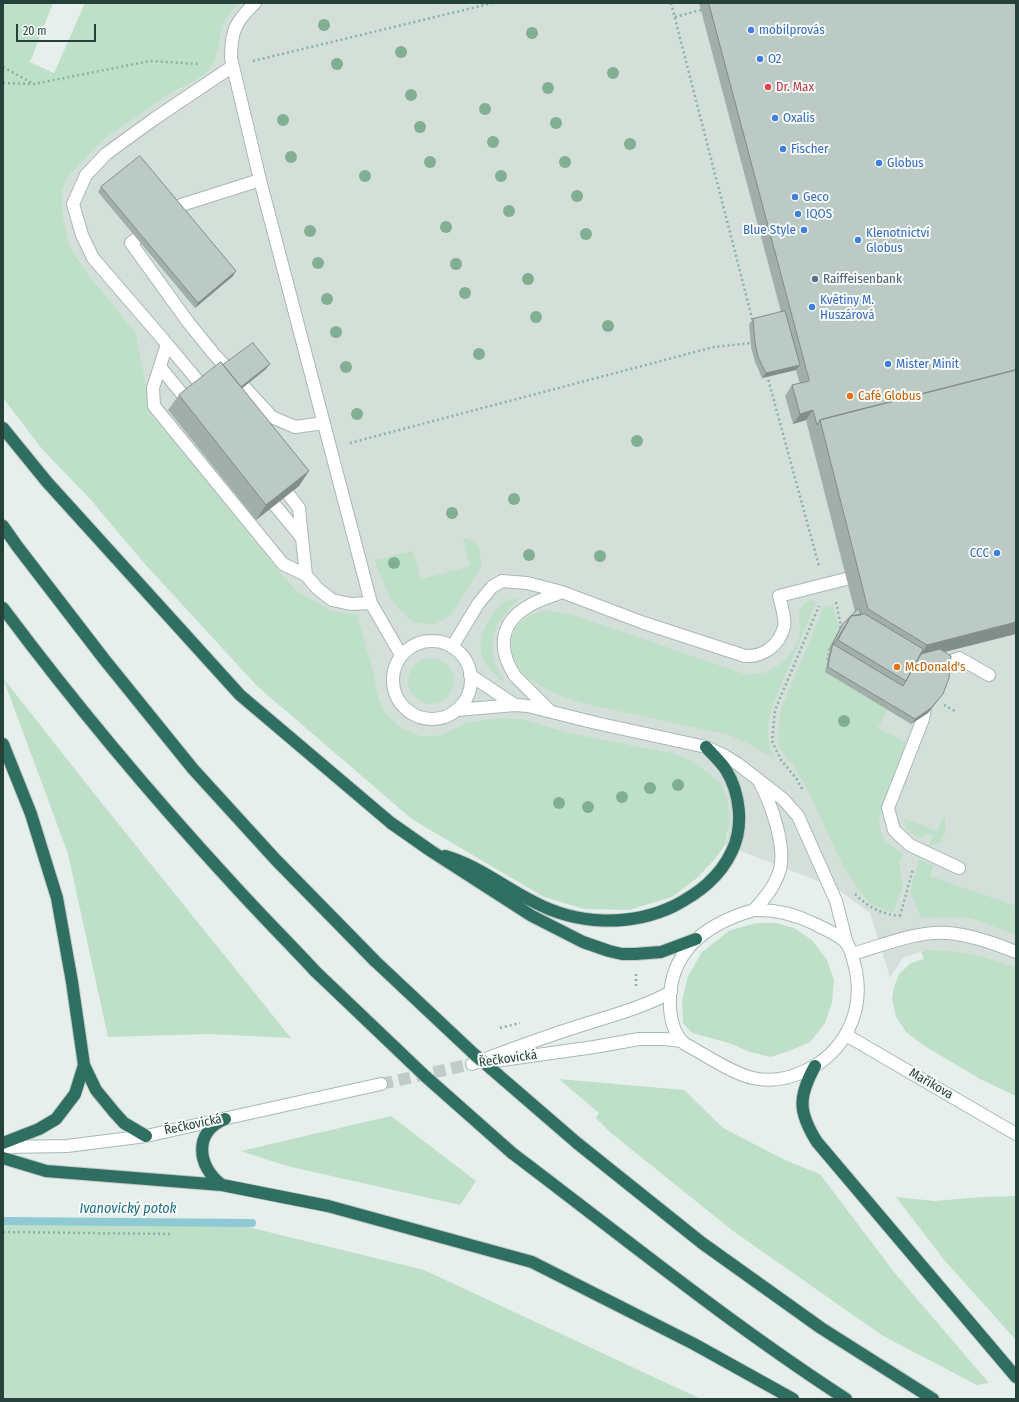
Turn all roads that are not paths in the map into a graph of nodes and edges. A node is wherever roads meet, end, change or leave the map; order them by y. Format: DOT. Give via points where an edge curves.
graph roads {
  1 [pos="255,3"];
  2 [pos="233,66"];
  3 [pos="260,180"];
  4 [pos="175,208"];
  5 [pos="136,239"];
  6 [pos="167,344"];
  7 [pos="160,367"];
  8 [pos="216,403"];
  9 [pos="200,415"];
  10 [pos="324,424"];
  11 [pos="3,428"];
  12 [pos="269,470"];
  13 [pos="255,481"];
  14 [pos="3,526"];
  15 [pos="302,538"];
  16 [pos="306,575"];
  17 [pos="846,579"];
  18 [pos="562,592"];
  19 [pos="371,602"];
  20 [pos="3,608"];
  21 [pos="452,647"];
  22 [pos="401,655"];
  23 [pos="470,675"];
  24 [pos="989,675"];
  25 [pos="925,677"];
  26 [pos="926,690"];
  27 [pos="515,705"];
  28 [pos="457,710"];
  29 [pos="551,712"];
  30 [pos="3,744"];
  31 [pos="706,747"];
  32 [pos="759,780"];
  33 [pos="431,851"];
  34 [pos="959,868"];
  35 [pos="754,910"];
  36 [pos="696,939"];
  37 [pos="850,950"];
  38 [pos="1016,952"];
  39 [pos="671,992"];
  40 [pos="846,1035"];
  41 [pos="682,1041"];
  42 [pos="84,1065"];
  43 [pos="815,1066"];
  44 [pos="381,1084"];
  45 [pos="224,1119"];
  46 [pos="1016,1134"];
  47 [pos="146,1136"];
  48 [pos="3,1143"];
  49 [pos="3,1147"];
  50 [pos="3,1158"];
  51 [pos="222,1185"];
  52 [pos="1016,1377"];
  53 [pos="792,1399"];
  54 [pos="846,1399"];
  55 [pos="933,1399"];
  1 -- 2 [label="street" via="235,27 231,40"];
  2 -- 3 [label="street"];
  2 -- 6 [label="street" via="154,118 106,154 86,175 73,204 82,236 93,258"];
  3 -- 4 [label="street"];
  3 -- 10 [label="street"];
  5 -- 10 [label="street" via="131,243 188,322 272,417 296,427"];
  6 -- 7 [label="street"];
  6 -- 8 [label="street"];
  7 -- 9 [label="street"];
  7 -- 16 [label="street" via="153,388 154,406 283,564"];
  10 -- 19 [label="street"];
  11 -- 33 [label="highway" via="47,482 240,695 392,823"];
  12 -- 15 [label="street" via="299,508"];
  13 -- 15 [label="street"];
  14 -- 55 [label="highway, bridge" via="104,659 193,769 276,860 375,961 474,1054 577,1143 709,1248 821,1328"];
  15 -- 16 [label="street"];
  16 -- 19 [label="street" via="332,600 351,604"];
  17 -- 18 [label="street" via="779,596 784,627 773,647 753,657 644,624"];
  18 -- 21 [label="street" via="527,583 502,581 492,587 478,604"];
  18 -- 29 [label="street" via="528,606 518,613 505,631 504,638 504,652 515,676"];
  19 -- 22 [label="street"];
  20 -- 54 [label="highway, bridge" via="46,666 143,783 231,882 316,972 425,1076 512,1153 722,1313"];
  21 -- 22 [label="street" via="442,642 431,641 420,643"];
  21 -- 23 [label="street" via="461,654"];
  22 -- 28 [label="street" via="395,666 394,692 409,712 421,718 433,719"];
  23 -- 27 [label="street"];
  23 -- 28 [label="street" via="468,694"];
  24 -- 25 [label="street" via="959,658 936,667"];
  26 -- 34 [label="street" via="923,719 888,808 894,830 910,845"];
  27 -- 28 [label="street"];
  27 -- 29 [label="street"];
  29 -- 31 [label="street"];
  30 -- 42 [label="highway" via="31,814 57,898"];
  31 -- 32 [label="street" via="738,764"];
  31 -- 33 [label="highway" via="725,768 735,790 739,820 737,841 716,877 686,900 666,910 644,917 621,920 600,921 580,918 535,903 460,860"];
  32 -- 35 [label="street" via="772,810 781,856 780,869 771,891"];
  32 -- 37 [label="street" via="783,799 801,821 836,901"];
  33 -- 36 [label="highway" via="532,916 570,936 609,951 629,954 662,952"];
  35 -- 36 [label="street" via="723,921"];
  35 -- 37 [label="street" via="778,910 804,918 834,934"];
  36 -- 39 [label="street" via="679,961"];
  37 -- 38 [label="street" via="934,933 951,933 970,936"];
  37 -- 40 [label="street" via="858,982 858,995 853,1021"];
  39 -- 41 [label="street" via="672,1021"];
  39 -- 41 [label="street, Řečkovická" via="634,1010 576,1027 472,1064 638,1039"];
  40 -- 43 [label="street" via="830,1054"];
  40 -- 46 [label="street, Maříkova"];
  41 -- 43 [label="street" via="737,1073 752,1078 776,1080"];
  42 -- 47 [label="highway" via="96,1090 114,1112 124,1123"];
  42 -- 48 [label="highway" via="75,1094 56,1119 39,1129"];
  43 -- 52 [label="highway" via="802,1098 808,1128 817,1142"];
  44 -- 45 [label="street, Řečkovická"];
  45 -- 47 [label="street, Řečkovická"];
  45 -- 51 [label="highway" via="208,1130 202,1150 207,1171"];
  47 -- 49 [label="street, Řečkovická" via="67,1146"];
  50 -- 51 [label="highway" via="46,1171"];
  51 -- 53 [label="highway" via="328,1206 532,1262 694,1344"];
}
